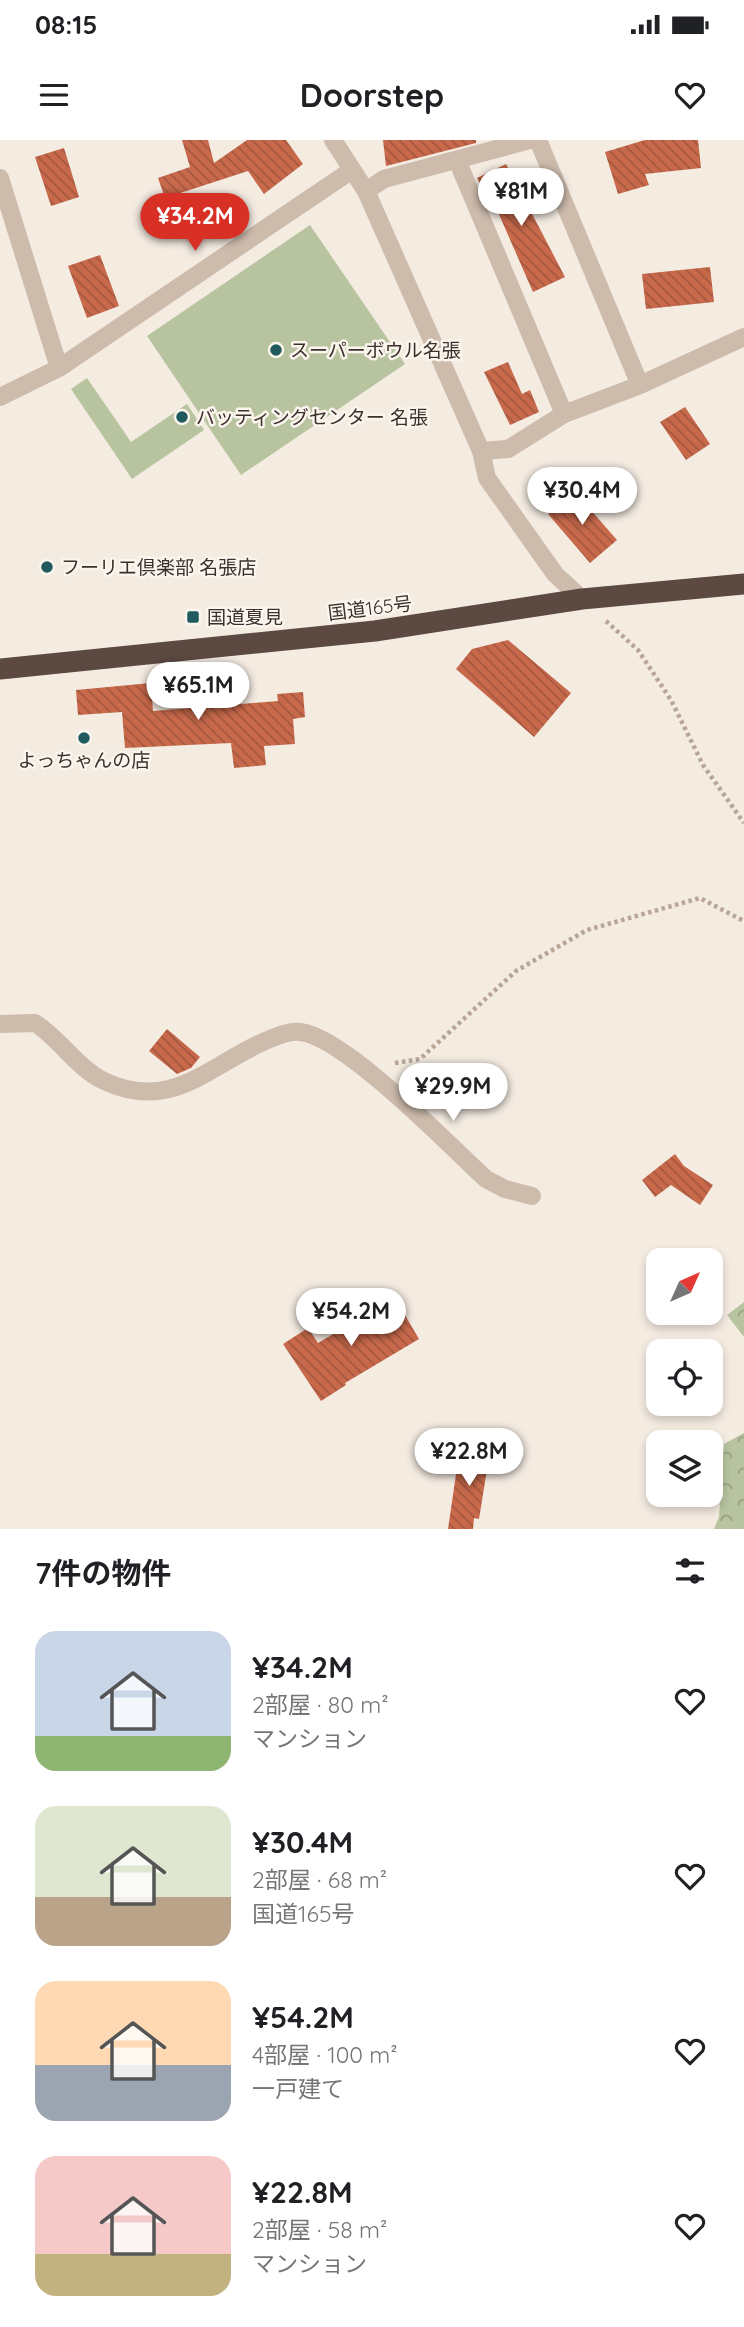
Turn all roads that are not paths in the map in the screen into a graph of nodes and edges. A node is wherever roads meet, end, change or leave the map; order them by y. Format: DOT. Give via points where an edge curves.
graph roads {
  1 [pos="333,140"];
  2 [pos="530,140"];
  3 [pos="538,140"];
  4 [pos="457,160"];
  5 [pos="352,170"];
  6 [pos="0,178"];
  7 [pos="366,191"];
  8 [pos="744,337"];
  9 [pos="59,368"];
  10 [pos="640,385"];
  11 [pos="0,397"];
  12 [pos="564,414"];
  13 [pos="481,451"];
  14 [pos="744,584"];
  15 [pos="582,599"];
  16 [pos="0,670"];
  17 [pos="0,1024"];
  18 [pos="532,1196"];
  1 -- 5 [label="street"];
  2 -- 4 [label="street"];
  3 -- 10 [label="street"];
  4 -- 7 [label="street" via="384,179"];
  4 -- 12 [label="street"];
  5 -- 7 [label="street"];
  5 -- 9 [label="street"];
  6 -- 9 [label="street"];
  7 -- 13 [label="street"];
  8 -- 10 [label="street"];
  9 -- 11 [label="street"];
  10 -- 12 [label="street"];
  12 -- 13 [label="street" via="508,449"];
  13 -- 15 [label="street" via="487,478 555,575"];
  14 -- 15 [label="highway, 国道165号"];
  15 -- 16 [label="highway, 国道165号" via="375,631"];
  17 -- 18 [label="street" via="35,1023 104,1081 139,1090 183,1087 288,1032 318,1037 365,1067 486,1179"];
}
